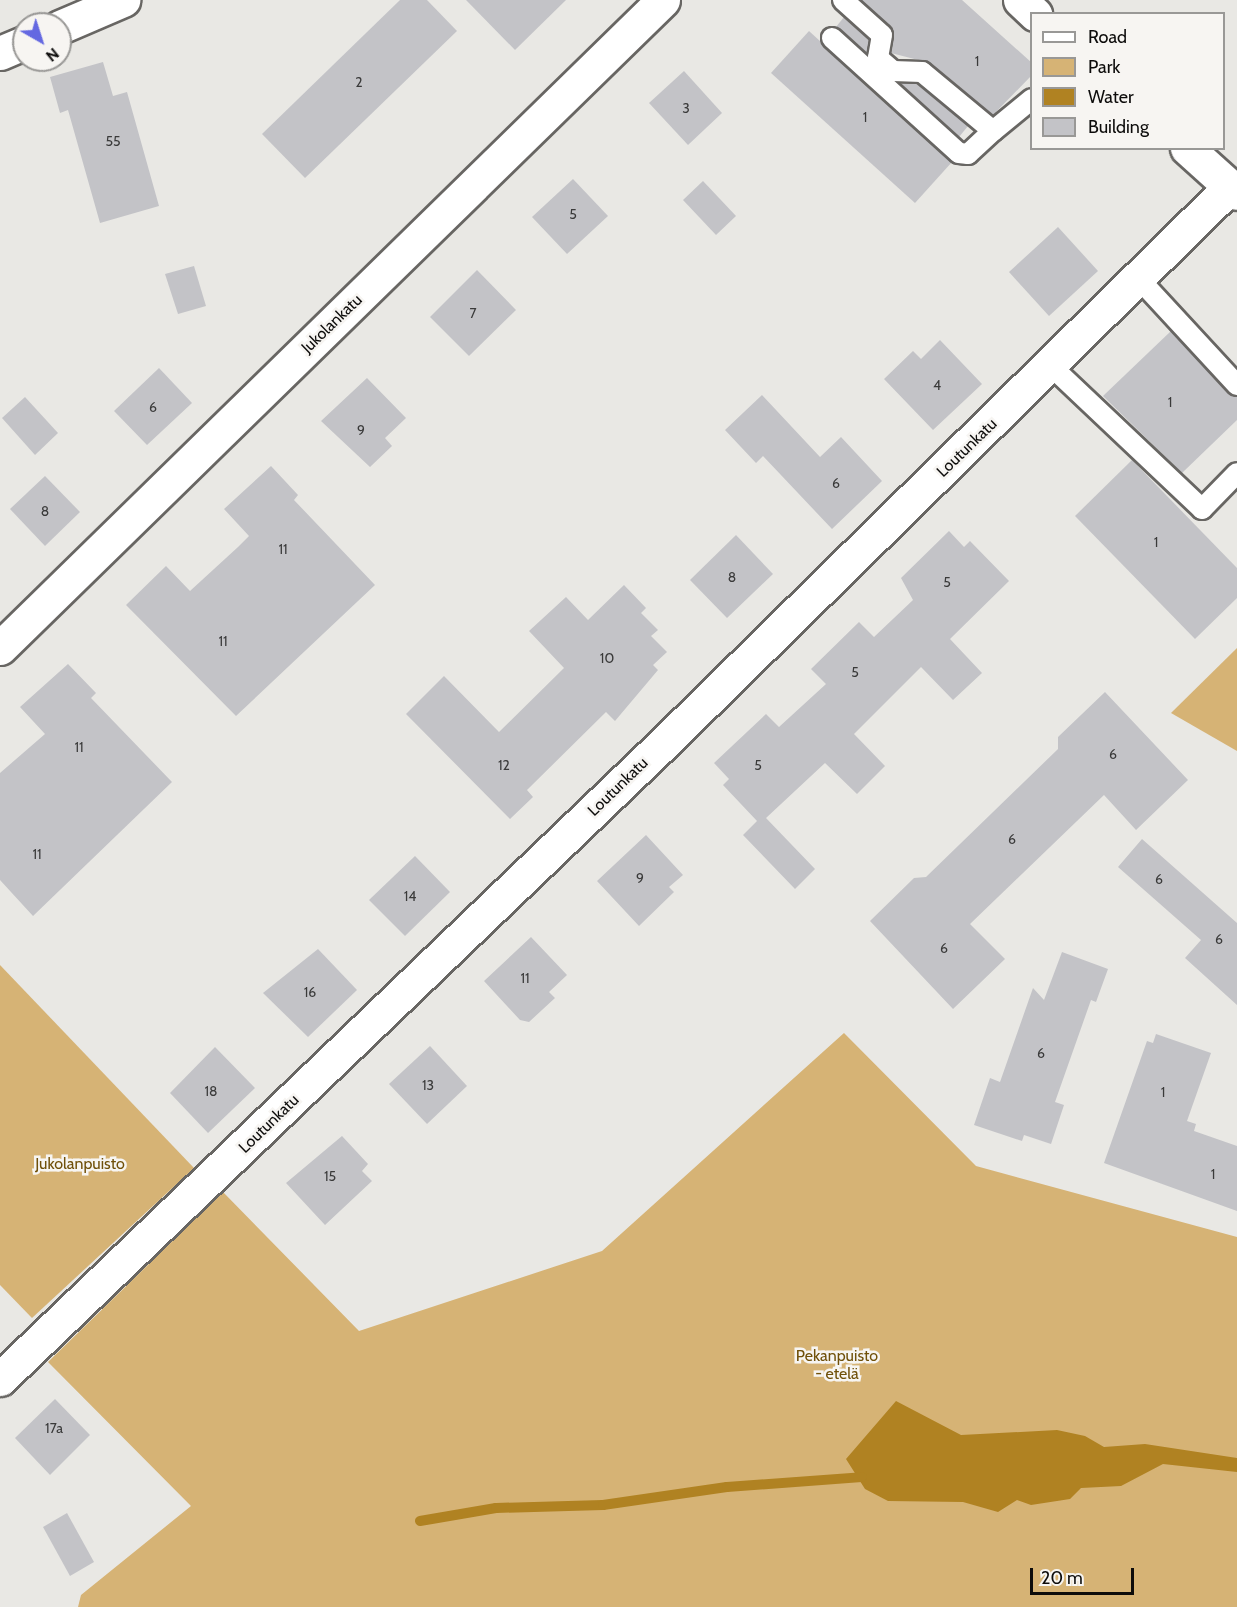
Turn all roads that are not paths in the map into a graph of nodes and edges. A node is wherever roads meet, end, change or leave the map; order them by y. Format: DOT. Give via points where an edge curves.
graph roads {
  1 [pos="123,0"];
  2 [pos="663,0"];
  3 [pos="843,0"];
  4 [pos="1021,0"];
  5 [pos="1033,12"];
  6 [pos="72,22"];
  7 [pos="832,38"];
  8 [pos="888,77"];
  9 [pos="1030,101"];
  10 [pos="993,131"];
  11 [pos="1189,150"];
  12 [pos="1233,190"];
  13 [pos="1140,280"];
  14 [pos="1051,366"];
  15 [pos="1237,385"];
  16 [pos="1237,473"];
  17 [pos="0,648"];
  18 [pos="0,1379"];
  1 -- 6 [label="street"];
  2 -- 17 [label="street, Jukolankatu"];
  3 -- 8 [label="lane" via="882,35 878,58"];
  4 -- 5 [label="street"];
  7 -- 8 [label="lane"];
  8 -- 10 [label="lane" via="922,72"];
  8 -- 10 [label="lane" via="959,153 968,154"];
  9 -- 10 [label="lane"];
  11 -- 12 [label="street"];
  12 -- 13 [label="street, Loutunkatu"];
  13 -- 14 [label="street, Loutunkatu"];
  13 -- 15 [label="lane"];
  14 -- 16 [label="lane" via="1202,509"];
  14 -- 18 [label="street, Loutunkatu"];
}
